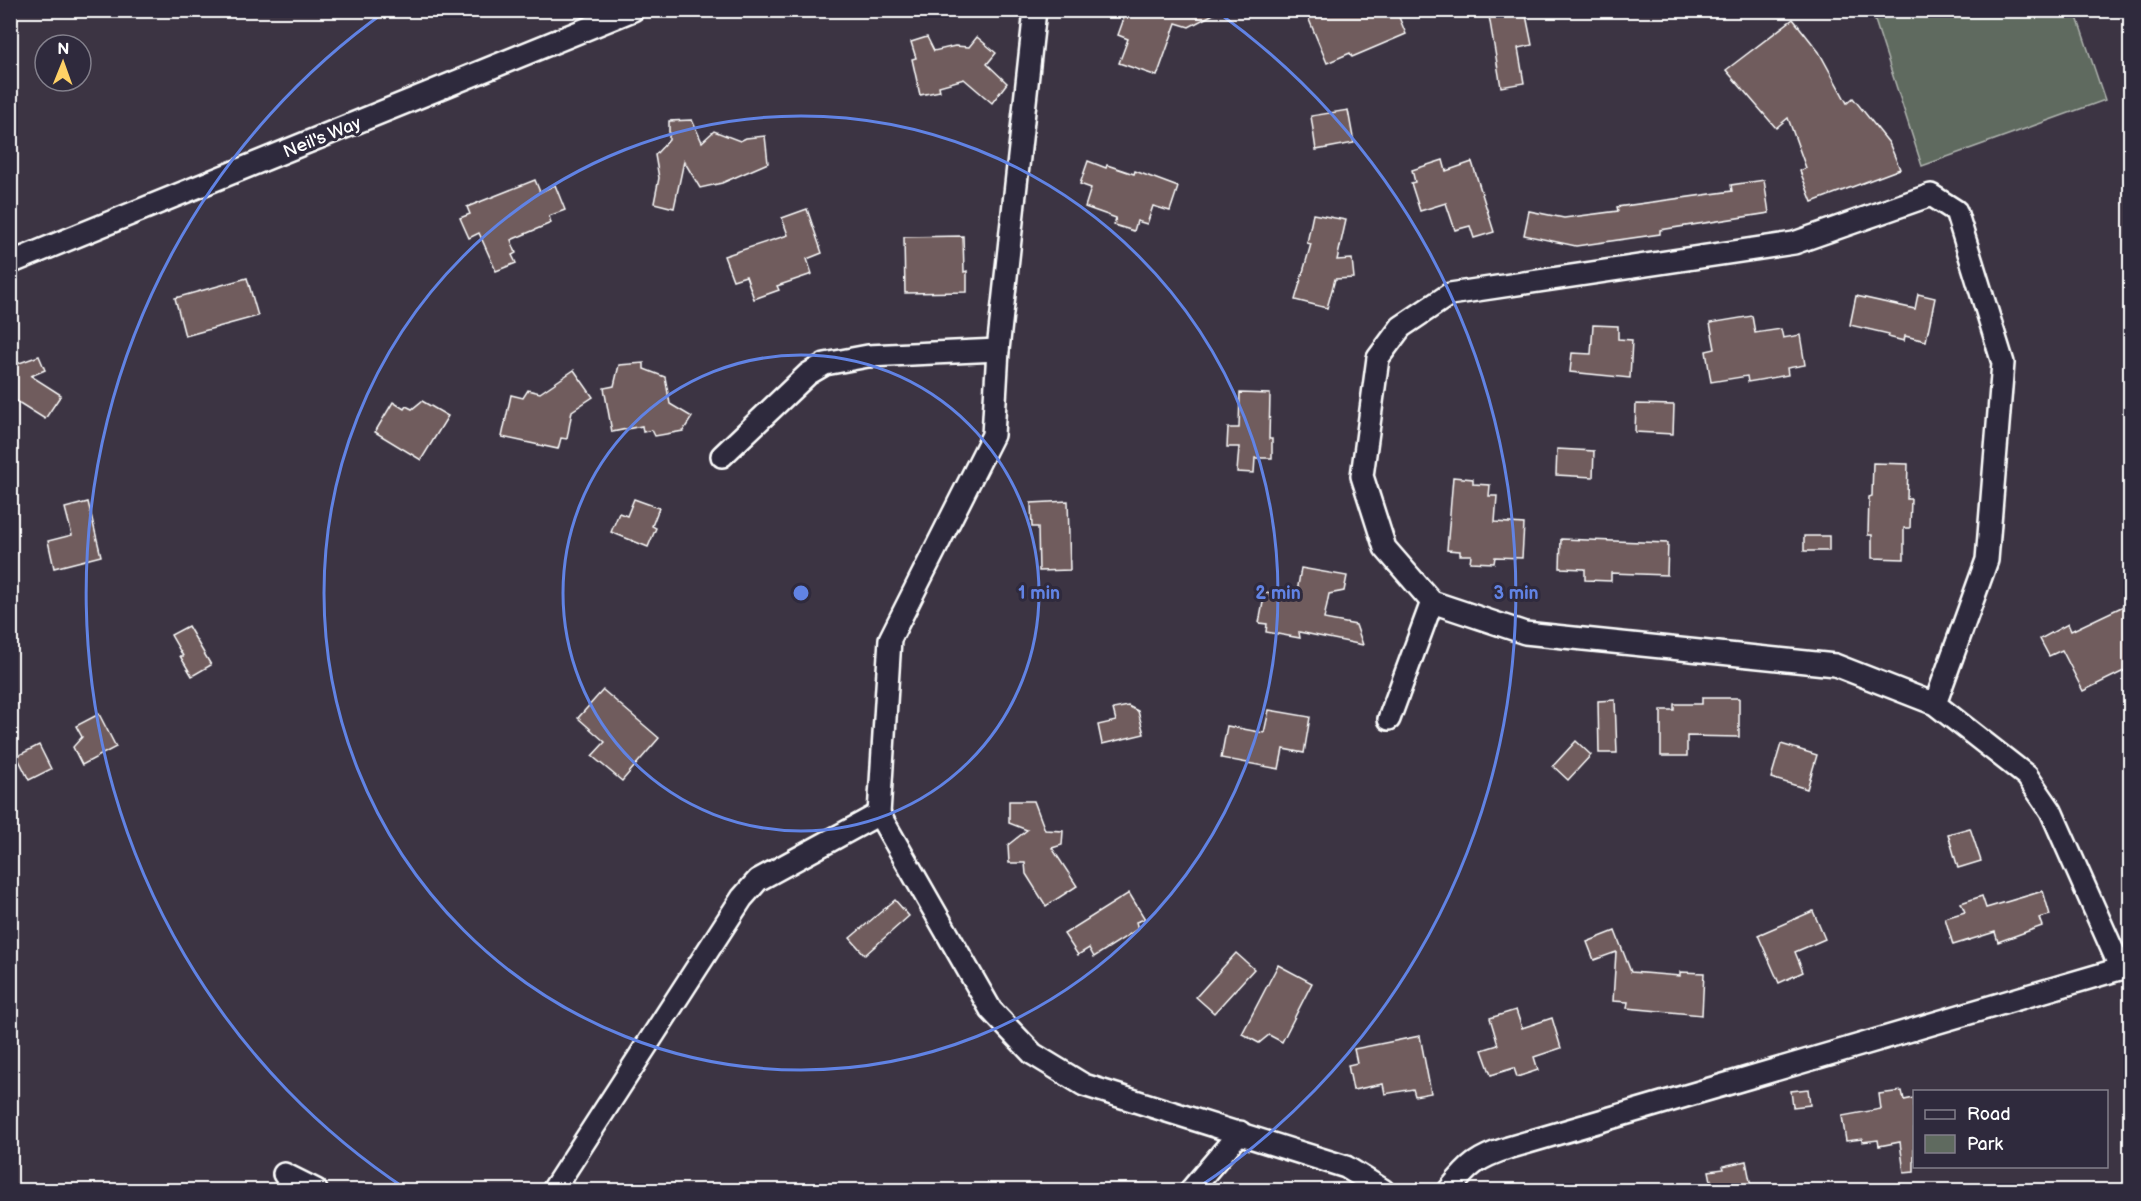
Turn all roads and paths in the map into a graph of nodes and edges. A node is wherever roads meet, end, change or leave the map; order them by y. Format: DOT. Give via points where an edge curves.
graph roads {
  1 [pos="633,10"];
  2 [pos="1035,10"];
  3 [pos="10,263"];
  4 [pos="998,350"];
  5 [pos="722,456"];
  6 [pos="1432,602"];
  7 [pos="1935,704"];
  8 [pos="1389,719"];
  9 [pos="879,814"];
  10 [pos="2126,968"];
  11 [pos="1240,1132"];
  12 [pos="284,1174"];
  13 [pos="316,1191"];
  14 [pos="553,1191"];
  15 [pos="1191,1191"];
  16 [pos="1383,1191"];
  17 [pos="1449,1191"];
  1 -- 3 [label="street, Neil's Way"];
  2 -- 4 [label="street"];
  4 -- 5 [label="street" via="868,356 825,364 808,374"];
  4 -- 9 [label="street" via="993,435 890,639"];
  6 -- 7 [label="street" via="1525,633 1835,665"];
  6 -- 7 [label="street" via="1385,548 1362,476 1378,358 1401,327 1450,294 1794,243 1931,195 1956,211 2003,363 1987,561"];
  6 -- 8 [label="street"];
  7 -- 10 [label="street" via="2027,776 2051,811"];
  9 -- 11 [label="street" via="991,1010 1033,1054 1084,1084"];
  9 -- 14 [label="street" via="758,880 742,898"];
  10 -- 17 [label="street" via="1486,1155 1467,1168"];
  11 -- 15 [label="street"];
  11 -- 16 [label="street" via="1346,1167"];
  12 -- 13 [label="street"];
}
